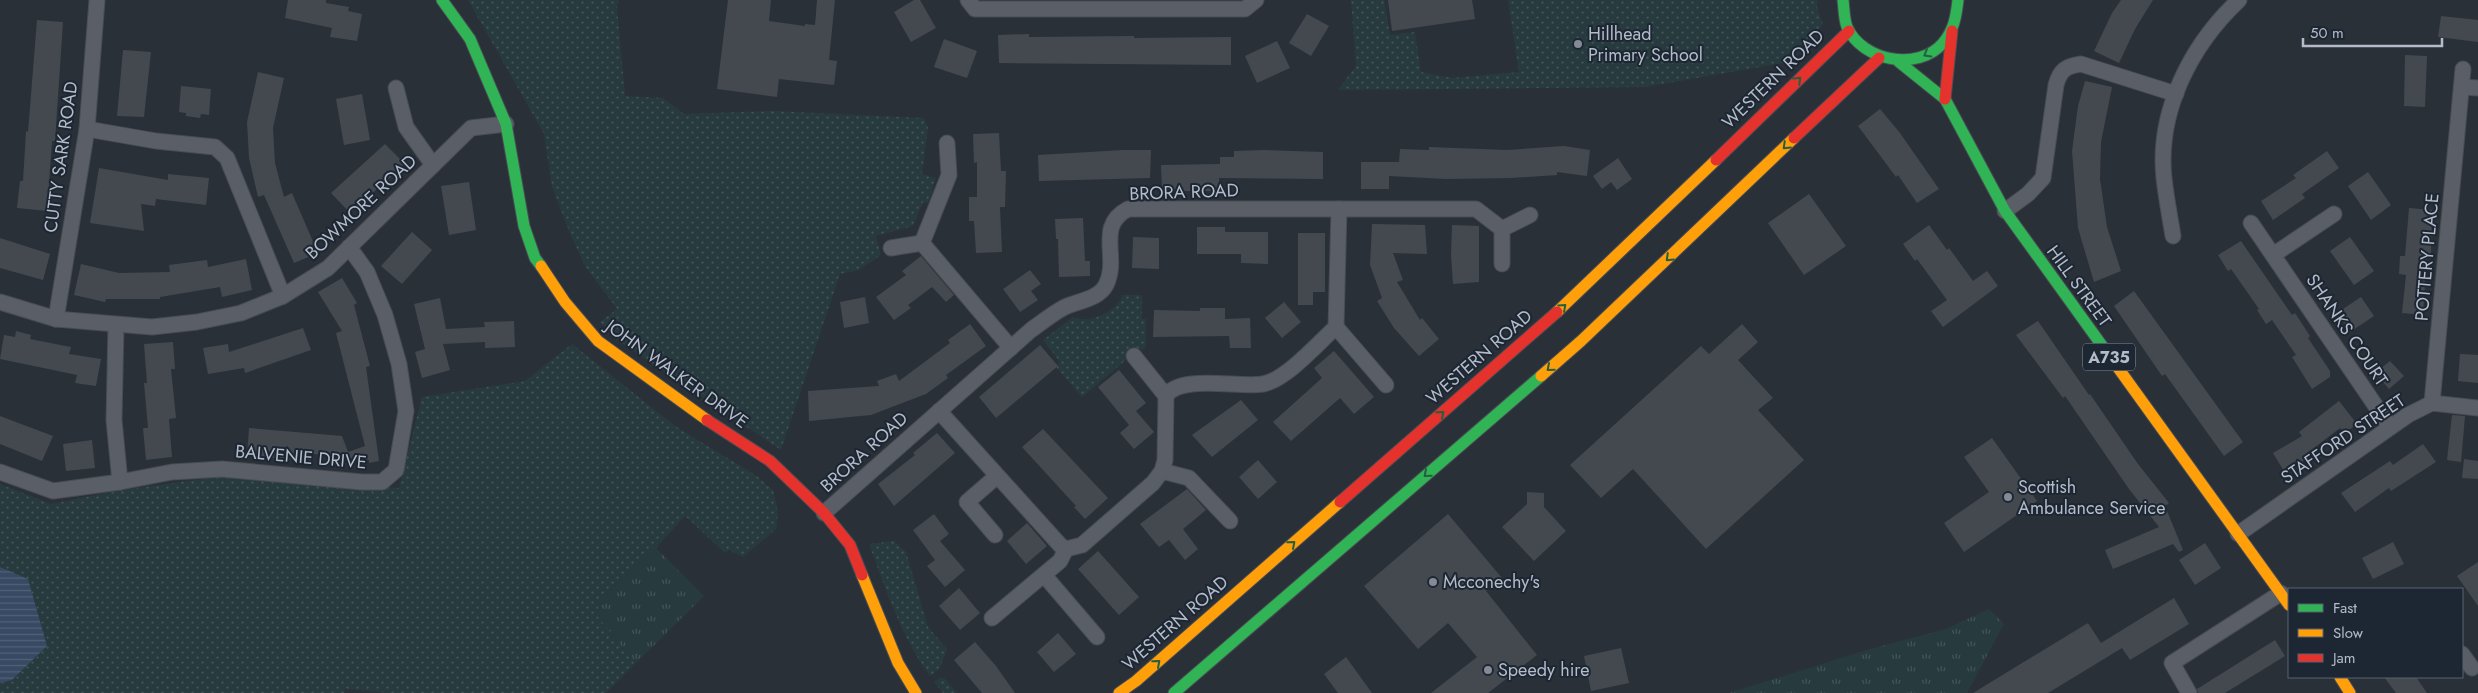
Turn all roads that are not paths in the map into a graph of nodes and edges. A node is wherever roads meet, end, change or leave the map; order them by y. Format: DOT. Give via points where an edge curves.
graph roads {
  1 [pos="97,0"];
  2 [pos="442,0"];
  3 [pos="968,0"];
  4 [pos="1256,0"];
  5 [pos="1843,0"];
  6 [pos="1958,0"];
  7 [pos="2240,0"];
  8 [pos="1849,31"];
  9 [pos="1952,31"];
  10 [pos="1879,58"];
  11 [pos="1899,62"];
  12 [pos="2464,69"];
  13 [pos="2462,87"];
  14 [pos="396,88"];
  15 [pos="2478,88"];
  16 [pos="2176,94"];
  17 [pos="1945,99"];
  18 [pos="506,124"];
  19 [pos="87,129"];
  20 [pos="947,143"];
  21 [pos="433,165"];
  22 [pos="1339,209"];
  23 [pos="2005,211"];
  24 [pos="2334,214"];
  25 [pos="1530,215"];
  26 [pos="2251,223"];
  27 [pos="1502,230"];
  28 [pos="2173,236"];
  29 [pos="922,243"];
  30 [pos="348,246"];
  31 [pos="891,248"];
  32 [pos="2273,254"];
  33 [pos="1502,264"];
  34 [pos="282,296"];
  35 [pos="0,302"];
  36 [pos="56,319"];
  37 [pos="116,325"];
  38 [pos="1336,327"];
  39 [pos="1011,348"];
  40 [pos="1134,356"];
  41 [pos="1386,385"];
  42 [pos="1166,396"];
  43 [pos="2432,403"];
  44 [pos="2478,408"];
  45 [pos="939,411"];
  46 [pos="2390,427"];
  47 [pos="1162,471"];
  48 [pos="0,472"];
  49 [pos="997,476"];
  50 [pos="120,482"];
  51 [pos="824,513"];
  52 [pos="1230,521"];
  53 [pos="2238,534"];
  54 [pos="995,535"];
  55 [pos="1066,549"];
  56 [pos="1044,575"];
  57 [pos="2285,599"];
  58 [pos="992,618"];
  59 [pos="1097,637"];
  60 [pos="2463,655"];
  61 [pos="2472,668"];
  62 [pos="2341,678"];
  63 [pos="916,693"];
  64 [pos="1118,693"];
  65 [pos="1174,693"];
  66 [pos="2189,693"];
  67 [pos="2350,693"];
  1 -- 19 [label="street, CUTTY SARK ROAD"];
  2 -- 18 [label="main road, JOHN WALKER DRIVE" via="470,39"];
  3 -- 4 [label="street" via="975,9 1246,9"];
  5 -- 8 [label="main road, A735" via="1842,11"];
  6 -- 9 [label="main road, A735"];
  7 -- 16 [label="street" via="2208,34 2189,61"];
  8 -- 10 [label="main road, A735" via="1862,47"];
  64 -- 8 [label="main road, WESTERN ROAD, one-way" via="1277,564 1565,305"];
  9 -- 11 [label="main road, A735, one-way" via="1939,47 1919,59"];
  9 -- 17 [label="main road, A735"];
  10 -- 11 [label="main road, A735"];
  10 -- 65 [label="main road, one-way" via="1581,341 1295,582"];
  11 -- 17 [label="main road, HILL STREET / A735"];
  12 -- 13 [label="street, POTTERY PLACE"];
  13 -- 15 [label="street"];
  13 -- 43 [label="street, POTTERY PLACE"];
  14 -- 21 [label="street" via="406,127"];
  16 -- 23 [label="street" via="2081,64 2066,67 2059,73 2056,85 2043,178"];
  16 -- 28 [label="street" via="2167,122 2163,157"];
  17 -- 23 [label="main road, HILL STREET / A735"];
  18 -- 21 [label="street, BOWMORE ROAD" via="471,128"];
  18 -- 51 [label="main road, JOHN WALKER DRIVE" via="527,234 535,258 565,302 598,341 686,406 770,460"];
  19 -- 34 [label="street" via="215,147 227,158"];
  19 -- 36 [label="street, CUTTY SARK ROAD"];
  20 -- 29 [label="street" via="949,175"];
  21 -- 30 [label="street, BOWMORE ROAD"];
  22 -- 27 [label="street, BRORA ROAD" via="1476,209"];
  22 -- 38 [label="street"];
  22 -- 39 [label="street, BRORA ROAD" via="1128,209 1117,215 1110,229 1110,271 1105,286 1090,298 1063,308"];
  23 -- 53 [label="main road, HILL STREET / A735"];
  24 -- 32 [label="street"];
  25 -- 27 [label="street"];
  26 -- 32 [label="street, SHANKS COURT"];
  27 -- 33 [label="street"];
  29 -- 31 [label="street"];
  29 -- 39 [label="street"];
  30 -- 34 [label="street, BOWMORE ROAD" via="328,268"];
  30 -- 50 [label="street, BALVENIE DRIVE" via="368,272 399,364 406,411 396,470 382,482 222,469 172,472"];
  32 -- 46 [label="street, SHANKS COURT"];
  34 -- 37 [label="street, BOWMORE ROAD" via="241,313 197,322 152,327"];
  35 -- 36 [label="street, BOWMORE ROAD"];
  36 -- 37 [label="street, BOWMORE ROAD"];
  37 -- 50 [label="street" via="114,420"];
  38 -- 41 [label="street"];
  38 -- 42 [label="street" via="1277,379 1263,384 1184,384 1170,390"];
  39 -- 45 [label="street, BRORA ROAD"];
  40 -- 42 [label="street"];
  42 -- 47 [label="street"];
  43 -- 44 [label="street, STAFFORD STREET"];
  43 -- 46 [label="street, STAFFORD STREET"];
  45 -- 49 [label="street"];
  45 -- 51 [label="street, BRORA ROAD"];
  46 -- 53 [label="street, STAFFORD STREET"];
  47 -- 52 [label="street" via="1189,478"];
  47 -- 55 [label="street" via="1153,483 1082,545"];
  48 -- 50 [label="street, BALVENIE DRIVE" via="53,491"];
  49 -- 54 [label="street" via="967,502"];
  49 -- 55 [label="street"];
  51 -- 63 [label="main road, JOHN WALKER DRIVE" via="850,545 898,663"];
  53 -- 57 [label="main road, HILL STREET / A735"];
  55 -- 56 [label="street" via="1060,561"];
  56 -- 58 [label="street"];
  56 -- 59 [label="street"];
  57 -- 66 [label="street" via="2172,663"];
  60 -- 61 [label="street"];
  62 -- 67 [label="main road"];
}
